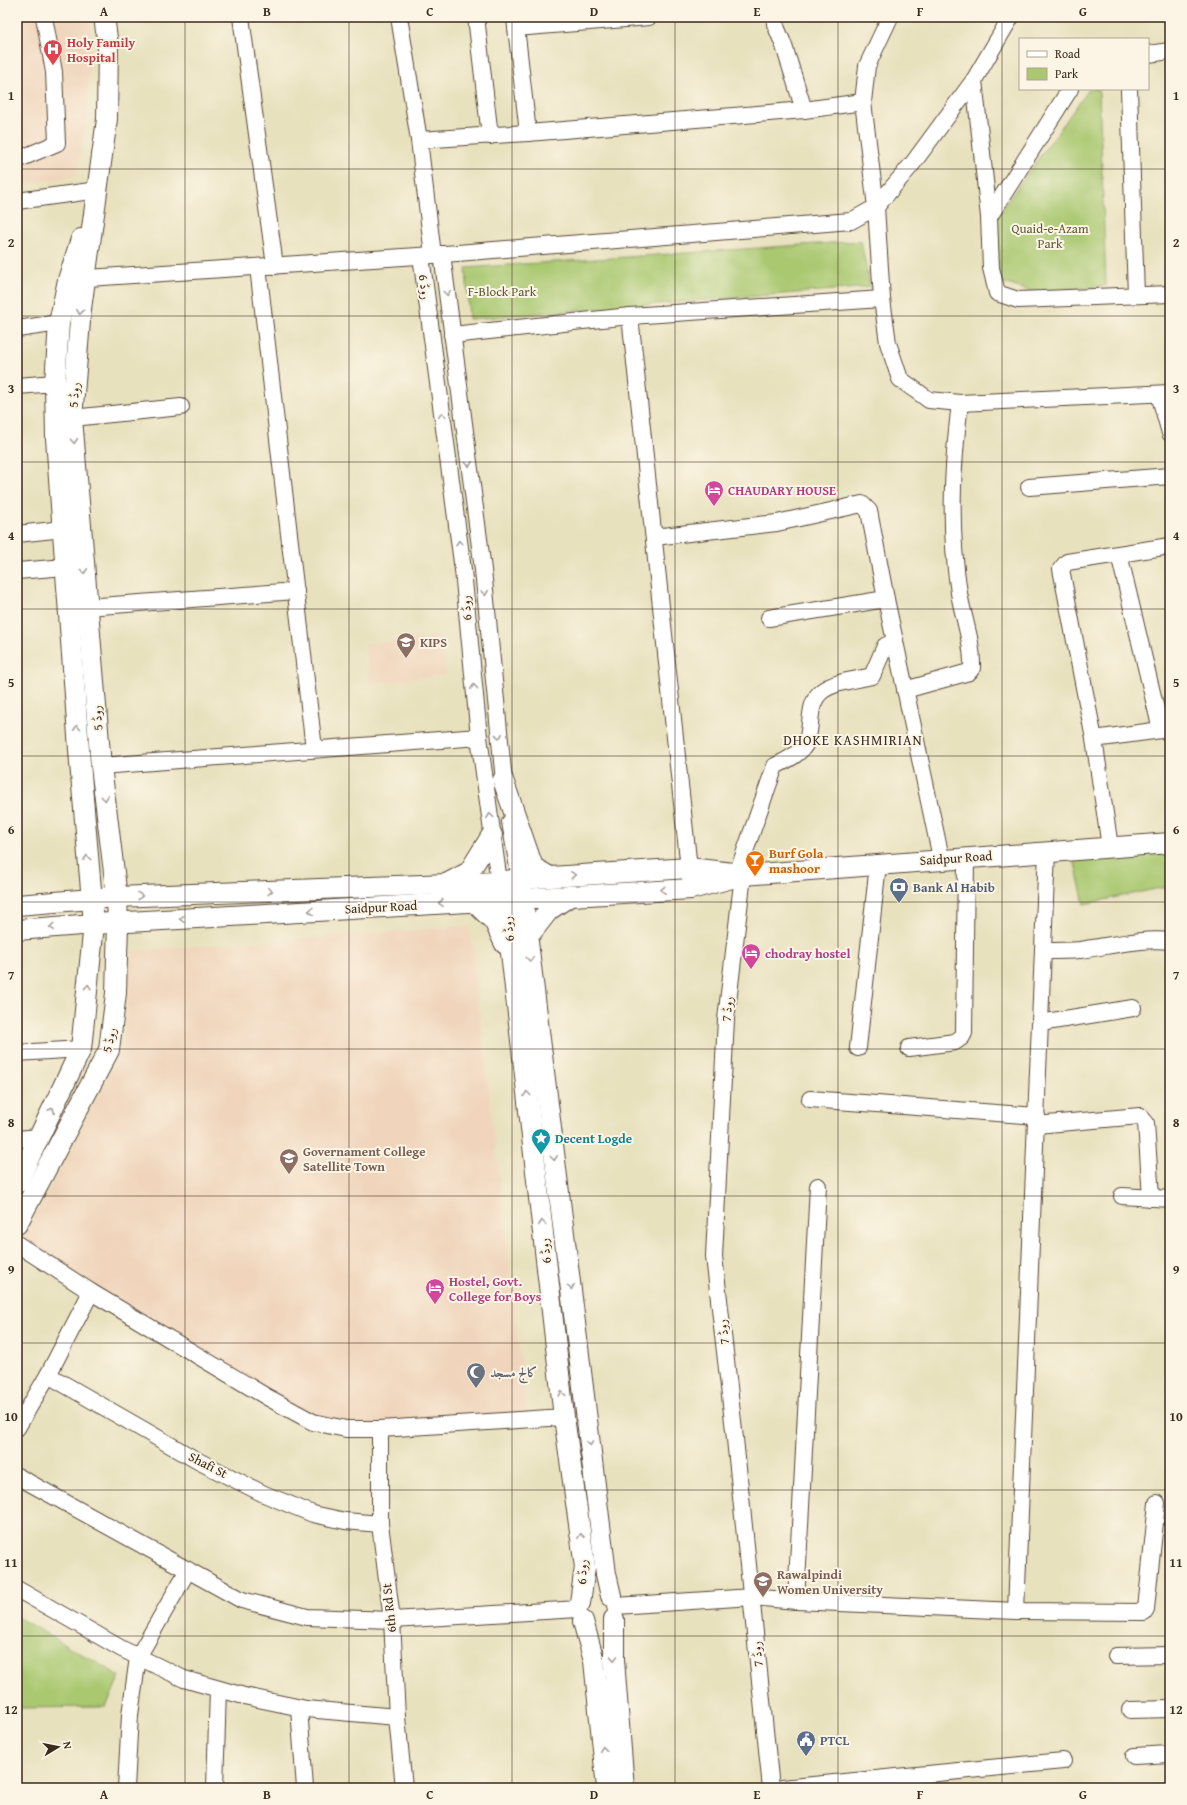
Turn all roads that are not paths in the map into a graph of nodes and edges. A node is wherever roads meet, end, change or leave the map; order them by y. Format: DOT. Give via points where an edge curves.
graph roads {
  1 [pos="44,17"];
  2 [pos="104,17"];
  3 [pos="241,17"];
  4 [pos="400,17"];
  5 [pos="476,17"];
  6 [pos="648,17"];
  7 [pos="775,17"];
  8 [pos="890,17"];
  9 [pos="1011,17"];
  10 [pos="516,22"];
  11 [pos="1170,51"];
  12 [pos="1149,54"];
  13 [pos="974,80"];
  14 [pos="1069,90"];
  15 [pos="1129,90"];
  16 [pos="863,102"];
  17 [pos="804,110"];
  18 [pos="528,133"];
  19 [pos="490,136"];
  20 [pos="419,140"];
  21 [pos="17,160"];
  22 [pos="98,190"];
  23 [pos="17,201"];
  24 [pos="876,207"];
  25 [pos="989,217"];
  26 [pos="432,255"];
  27 [pos="275,266"];
  28 [pos="258,267"];
  29 [pos="76,279"];
  30 [pos="1170,294"];
  31 [pos="1136,295"];
  32 [pos="882,299"];
  33 [pos="630,316"];
  34 [pos="59,323"];
  35 [pos="17,329"];
  36 [pos="452,335"];
  37 [pos="437,375"];
  38 [pos="458,375"];
  39 [pos="55,383"];
  40 [pos="17,386"];
  41 [pos="1165,393"];
  42 [pos="960,404"];
  43 [pos="181,407"];
  44 [pos="72,418"];
  45 [pos="1170,433"];
  46 [pos="1170,476"];
  47 [pos="1029,487"];
  48 [pos="63,529"];
  49 [pos="17,534"];
  50 [pos="654,536"];
  51 [pos="1170,546"];
  52 [pos="1119,554"];
  53 [pos="66,567"];
  54 [pos="463,570"];
  55 [pos="483,570"];
  56 [pos="17,572"];
  57 [pos="296,591"];
  58 [pos="886,599"];
  59 [pos="87,607"];
  60 [pos="769,618"];
  61 [pos="895,641"];
  62 [pos="905,690"];
  63 [pos="1165,730"];
  64 [pos="479,737"];
  65 [pos="1094,739"];
  66 [pos="314,748"];
  67 [pos="101,766"];
  68 [pos="503,780"];
  69 [pos="492,835"];
  70 [pos="1170,843"];
  71 [pos="1110,847"];
  72 [pos="1046,852"];
  73 [pos="966,857"];
  74 [pos="941,858"];
  75 [pos="878,864"];
  76 [pos="689,868"];
  77 [pos="740,874"];
  78 [pos="550,877"];
  79 [pos="520,879"];
  80 [pos="445,884"];
  81 [pos="691,889"];
  82 [pos="508,893"];
  83 [pos="570,896"];
  84 [pos="117,897"];
  85 [pos="90,900"];
  86 [pos="473,901"];
  87 [pos="17,905"];
  88 [pos="118,923"];
  89 [pos="94,924"];
  90 [pos="17,930"];
  91 [pos="527,938"];
  92 [pos="1170,941"];
  93 [pos="1043,950"];
  94 [pos="511,957"];
  95 [pos="1133,1008"];
  96 [pos="1040,1023"];
  97 [pos="858,1048"];
  98 [pos="909,1048"];
  99 [pos="81,1049"];
  100 [pos="17,1053"];
  101 [pos="810,1099"];
  102 [pos="1037,1120"];
  103 [pos="39,1137"];
  104 [pos="17,1139"];
  105 [pos="17,1183"];
  106 [pos="818,1186"];
  107 [pos="1122,1196"];
  108 [pos="1151,1198"];
  109 [pos="1170,1199"];
  110 [pos="17,1224"];
  111 [pos="17,1244"];
  112 [pos="91,1292"];
  113 [pos="48,1375"];
  114 [pos="564,1417"];
  115 [pos="17,1428"];
  116 [pos="380,1429"];
  117 [pos="17,1476"];
  118 [pos="1157,1502"];
  119 [pos="380,1524"];
  120 [pos="188,1570"];
  121 [pos="17,1589"];
  122 [pos="752,1597"];
  123 [pos="796,1601"];
  124 [pos="613,1607"];
  125 [pos="581,1611"];
  126 [pos="1016,1611"];
  127 [pos="392,1620"];
  128 [pos="1170,1655"];
  129 [pos="1116,1656"];
  130 [pos="138,1657"];
  131 [pos="218,1689"];
  132 [pos="300,1708"];
  133 [pos="1170,1708"];
  134 [pos="1130,1710"];
  135 [pos="396,1717"];
  136 [pos="1170,1754"];
  137 [pos="1134,1756"];
  138 [pos="1063,1760"];
  139 [pos="126,1788"];
  140 [pos="215,1788"];
  141 [pos="304,1788"];
  142 [pos="404,1788"];
  143 [pos="607,1788"];
  144 [pos="624,1788"];
  145 [pos="771,1788"];
  146 [pos="782,1788"];
  1 -- 21 [label="street" via="54,72 57,144"];
  2 -- 22 [label="main road, روڈ 5" via="108,45 107,119"];
  3 -- 27 [label="street"];
  4 -- 20 [label="street, روڈ 6"];
  5 -- 19 [label="street"];
  6 -- 10 [label="street"];
  7 -- 17 [label="street" via="775,24"];
  8 -- 16 [label="street" via="867,66"];
  9 -- 13 [label="street"];
  10 -- 18 [label="street"];
  11 -- 12 [label="street"];
  13 -- 24 [label="street" via="913,163"];
  13 -- 25 [label="street"];
  14 -- 25 [label="street"];
  15 -- 31 [label="street"];
  16 -- 17 [label="street"];
  16 -- 24 [label="street"];
  17 -- 18 [label="street"];
  18 -- 19 [label="street"];
  19 -- 20 [label="street"];
  20 -- 26 [label="street, روڈ 6"];
  22 -- 23 [label="street"];
  22 -- 29 [label="main road, روڈ 5"];
  24 -- 26 [label="street" via="851,221"];
  24 -- 32 [label="street"];
  25 -- 31 [label="street" via="991,268 997,293 1018,300"];
  26 -- 27 [label="street"];
  26 -- 36 [label="street, روڈ 6, one-way"];
  26 -- 37 [label="street, روڈ 6"];
  27 -- 28 [label="street"];
  28 -- 29 [label="street"];
  28 -- 57 [label="street"];
  29 -- 34 [label="main road, روڈ 5"];
  29 -- 44 [label="main road, روڈ 5, one-way" via="77,345"];
  30 -- 31 [label="street"];
  32 -- 33 [label="street"];
  32 -- 42 [label="street" via="888,342 900,379 929,400"];
  33 -- 36 [label="street"];
  33 -- 50 [label="street"];
  34 -- 35 [label="street"];
  34 -- 39 [label="main road, روڈ 5"];
  36 -- 38 [label="street, روڈ 6"];
  37 -- 38 [label="street"];
  54 -- 37 [label="street, روڈ 6, one-way"];
  38 -- 55 [label="street, روڈ 6, one-way"];
  39 -- 40 [label="street"];
  39 -- 48 [label="main road, روڈ 5" via="56,438"];
  41 -- 42 [label="street"];
  41 -- 45 [label="street"];
  42 -- 62 [label="street" via="953,459 952,514 959,592 972,668 969,672"];
  43 -- 44 [label="street"];
  44 -- 59 [label="main road, روڈ 5, one-way"];
  46 -- 47 [label="street"];
  48 -- 49 [label="street"];
  48 -- 53 [label="main road, روڈ 5"];
  50 -- 58 [label="street" via="777,523 862,504 869,511"];
  50 -- 76 [label="street"];
  51 -- 52 [label="street"];
  52 -- 63 [label="street"];
  52 -- 65 [label="street" via="1068,562 1061,569"];
  53 -- 56 [label="street"];
  85 -- 53 [label="main road, روڈ 5, one-way"];
  54 -- 55 [label="street"];
  64 -- 54 [label="street, روڈ 6, one-way"];
  55 -- 68 [label="street, روڈ 6, one-way"];
  57 -- 59 [label="street"];
  57 -- 66 [label="street"];
  58 -- 60 [label="street"];
  58 -- 61 [label="street"];
  59 -- 67 [label="main road, روڈ 5"];
  61 -- 62 [label="street"];
  61 -- 77 [label="street, روڈ 7" via="885,646 872,676 838,684 821,692 811,710 806,743 790,759 775,766"];
  62 -- 74 [label="street"];
  63 -- 65 [label="street"];
  64 -- 66 [label="street"];
  69 -- 64 [label="street, روڈ 6, one-way"];
  65 -- 71 [label="street"];
  66 -- 67 [label="street"];
  67 -- 84 [label="main road, روڈ 5, one-way"];
  68 -- 78 [label="main road" via="533,867"];
  68 -- 79 [label="street, روڈ 6"];
  69 -- 80 [label="main road" via="469,872"];
  69 -- 82 [label="street, روڈ 6"];
  70 -- 71 [label="main road, Saidpur Road"];
  71 -- 72 [label="main road, Saidpur Road"];
  72 -- 73 [label="main road, Saidpur Road"];
  72 -- 93 [label="street"];
  73 -- 74 [label="main road, Saidpur Road"];
  73 -- 98 [label="street" via="962,1037 955,1042"];
  74 -- 75 [label="main road, Saidpur Road"];
  75 -- 77 [label="main road, Saidpur Road"];
  75 -- 97 [label="street"];
  76 -- 77 [label="main road, Saidpur Road"];
  78 -- 76 [label="main road, Saidpur Road, one-way"];
  76 -- 81 [label="street"];
  77 -- 81 [label="main road, Saidpur Road"];
  77 -- 122 [label="street, روڈ 7" via="726,1020 714,1256"];
  78 -- 79 [label="main road, Saidpur Road"];
  79 -- 82 [label="main road, روڈ 6"];
  80 -- 82 [label="main road, Saidpur Road"];
  84 -- 80 [label="main road, Saidpur Road, one-way"];
  81 -- 83 [label="main road, Saidpur Road, one-way"];
  82 -- 83 [label="main road, Saidpur Road"];
  82 -- 86 [label="main road, Saidpur Road"];
  82 -- 91 [label="main road, روڈ 6"];
  82 -- 94 [label="main road, روڈ 6"];
  83 -- 91 [label="main road" via="549,910"];
  84 -- 85 [label="main road, Saidpur Road"];
  84 -- 88 [label="main road, روڈ 5"];
  85 -- 87 [label="main road, Saidpur Road"];
  85 -- 89 [label="main road, روڈ 5"];
  86 -- 88 [label="main road, Saidpur Road, one-way"];
  86 -- 94 [label="main road" via="494,921"];
  88 -- 89 [label="main road, Saidpur Road"];
  88 -- 110 [label="main road, روڈ 5" via="116,993 109,1050"];
  89 -- 90 [label="main road, Saidpur Road, one-way"];
  99 -- 89 [label="main road, روڈ 5, one-way"];
  91 -- 124 [label="main road, روڈ 6, one-way" via="606,1574"];
  92 -- 93 [label="street" via="1079,950"];
  93 -- 96 [label="street"];
  114 -- 94 [label="main road, روڈ 6, one-way"];
  95 -- 96 [label="street"];
  96 -- 102 [label="street"];
  99 -- 100 [label="street"];
  103 -- 99 [label="main road, روڈ 5, one-way"];
  101 -- 102 [label="street"];
  102 -- 108 [label="street" via="1140,1116 1146,1123"];
  102 -- 126 [label="street"];
  103 -- 104 [label="street"];
  103 -- 105 [label="main road, روڈ 5"];
  106 -- 123 [label="street"];
  107 -- 108 [label="street"];
  108 -- 109 [label="street"];
  111 -- 112 [label="street"];
  112 -- 113 [label="street"];
  112 -- 116 [label="street" via="267,1398 313,1422 346,1429"];
  113 -- 115 [label="street"];
  113 -- 119 [label="street, Shafi St" via="198,1460 264,1494 313,1514 345,1521"];
  114 -- 116 [label="street"];
  125 -- 114 [label="main road, روڈ 6, one-way" via="585,1567"];
  116 -- 119 [label="street, 6th Rd St"];
  117 -- 120 [label="street"];
  118 -- 126 [label="street" via="1144,1612"];
  119 -- 127 [label="street, 6th Rd St"];
  120 -- 127 [label="street" via="242,1600 307,1617"];
  120 -- 130 [label="street"];
  121 -- 130 [label="street"];
  122 -- 123 [label="street"];
  122 -- 124 [label="street"];
  122 -- 145 [label="street, روڈ 7"];
  123 -- 126 [label="street"];
  124 -- 125 [label="main road" via="603,1592 596,1591 584,1596"];
  124 -- 125 [label="main road" via="608,1625 599,1628 592,1628"];
  124 -- 144 [label="main road, روڈ 6, one-way" via="614,1660"];
  125 -- 127 [label="street"];
  143 -- 125 [label="main road, روڈ 6, one-way" via="594,1661"];
  127 -- 135 [label="street, 6th Rd St"];
  128 -- 129 [label="street"];
  130 -- 131 [label="street" via="184,1679"];
  130 -- 139 [label="street" via="130,1715"];
  131 -- 132 [label="street"];
  131 -- 140 [label="street"];
  132 -- 135 [label="street"];
  132 -- 141 [label="street"];
  133 -- 134 [label="street"];
  135 -- 142 [label="street, 6th Rd St"];
  136 -- 137 [label="street"];
  138 -- 146 [label="street"];
}
